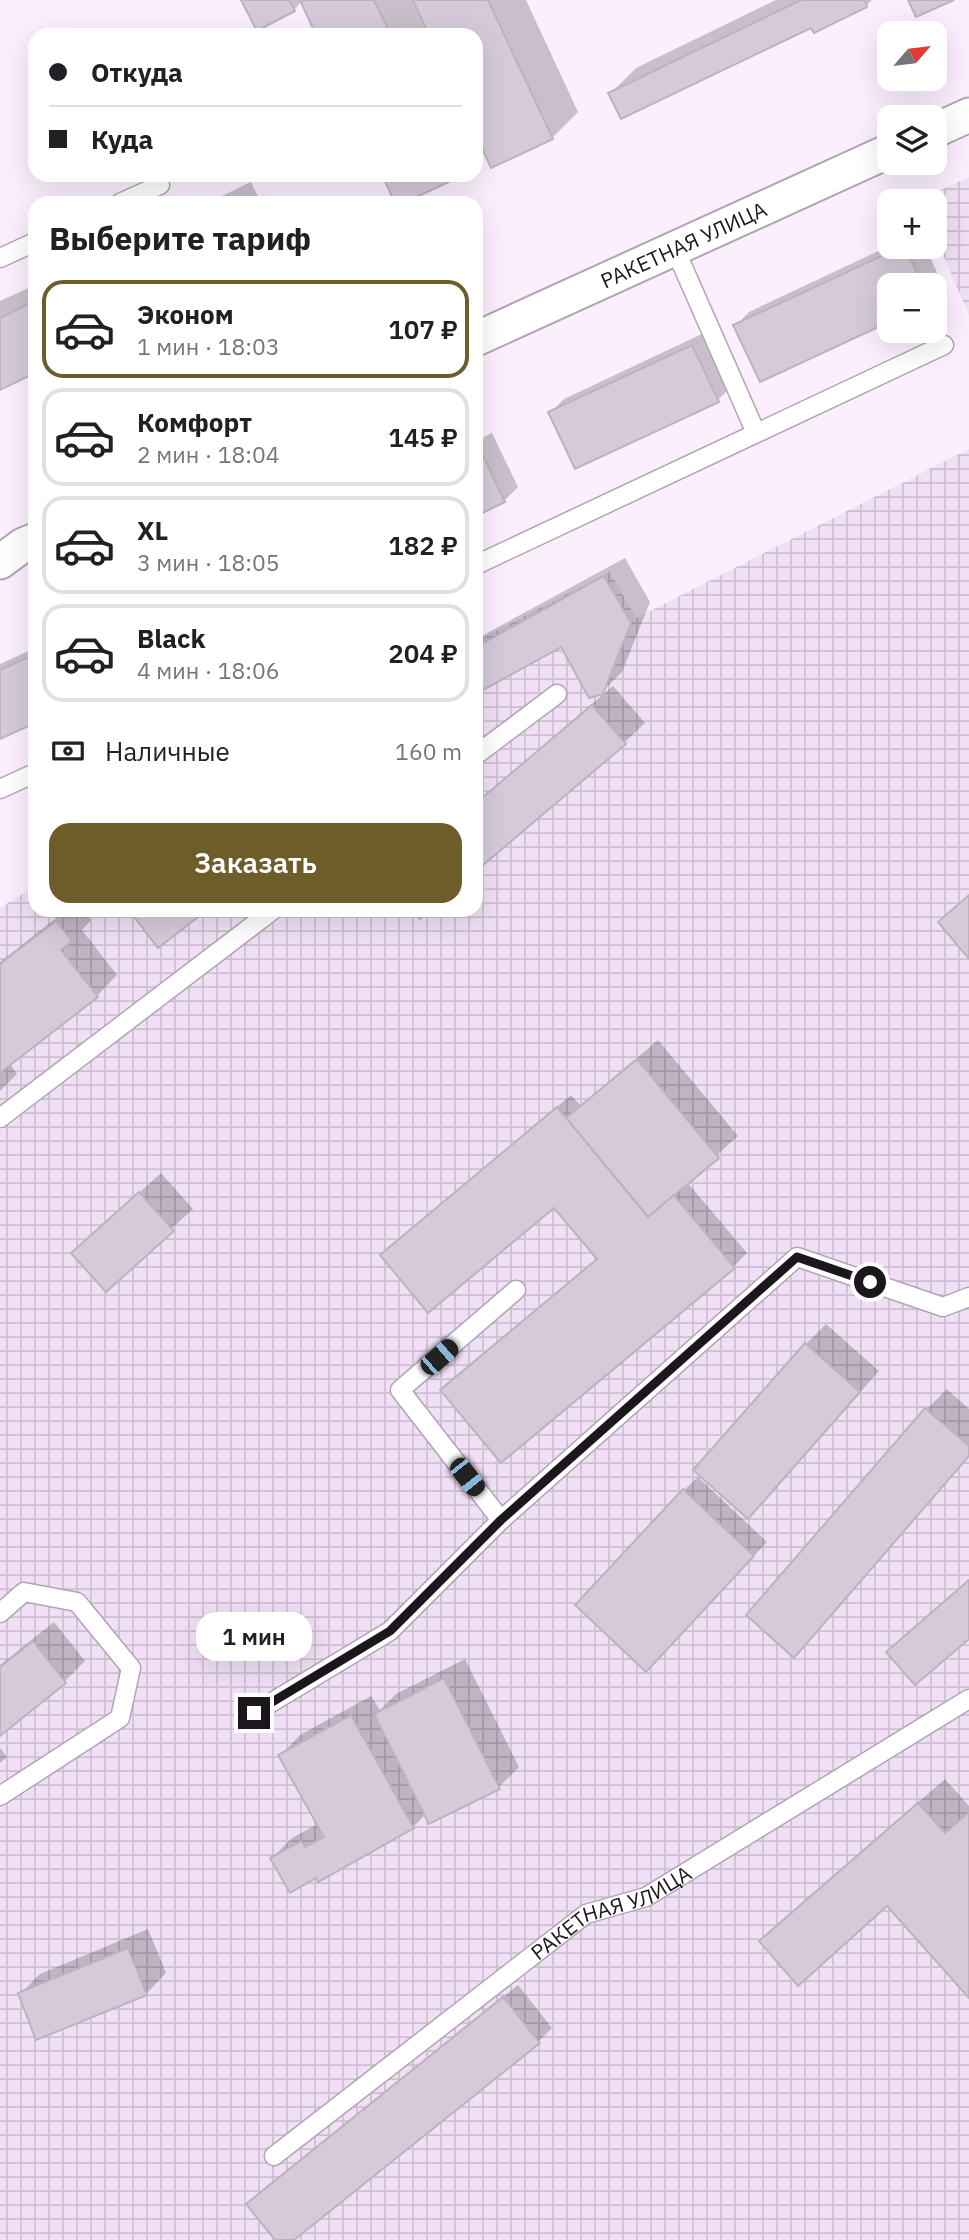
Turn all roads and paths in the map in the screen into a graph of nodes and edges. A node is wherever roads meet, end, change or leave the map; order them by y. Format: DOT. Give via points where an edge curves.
graph roads {
  1 [pos="969,115"];
  2 [pos="947,125"];
  3 [pos="877,156"];
  4 [pos="160,185"];
  5 [pos="136,196"];
  6 [pos="28,245"];
  7 [pos="675,249"];
  8 [pos="0,258"];
  9 [pos="483,337"];
  10 [pos="944,345"];
  11 [pos="756,433"];
  12 [pos="483,562"];
  13 [pos="557,694"];
  14 [pos="483,750"];
  15 [pos="28,776"];
  16 [pos="0,789"];
  17 [pos="264,917"];
  18 [pos="0,1118"];
  19 [pos="516,1290"];
  20 [pos="969,1297"];
  21 [pos="501,1520"];
  22 [pos="0,1613"];
  23 [pos="969,1699"];
  24 [pos="254,1713"];
  25 [pos="0,1796"];
  26 [pos="274,2156"];
  1 -- 2 [label="street"];
  3 -- 7 [label="street, РАКЕТНАЯ УЛИЦА"];
  4 -- 5 [label="lane"];
  6 -- 8 [label="lane"];
  7 -- 9 [label="street, РАКЕТНАЯ УЛИЦА"];
  7 -- 11 [label="lane"];
  10 -- 11 [label="lane"];
  11 -- 12 [label="lane"];
  13 -- 14 [label="lane"];
  15 -- 16 [label="lane"];
  17 -- 18 [label="lane"];
  19 -- 21 [label="lane" via="400,1390"];
  20 -- 21 [label="lane" via="943,1307 797,1257"];
  21 -- 24 [label="lane" via="390,1631"];
  22 -- 25 [label="lane" via="24,1592 77,1602 131,1668 120,1718"];
  23 -- 26 [label="lane, РАКЕТНАЯ УЛИЦА" via="646,1897 586,1914"];
}
